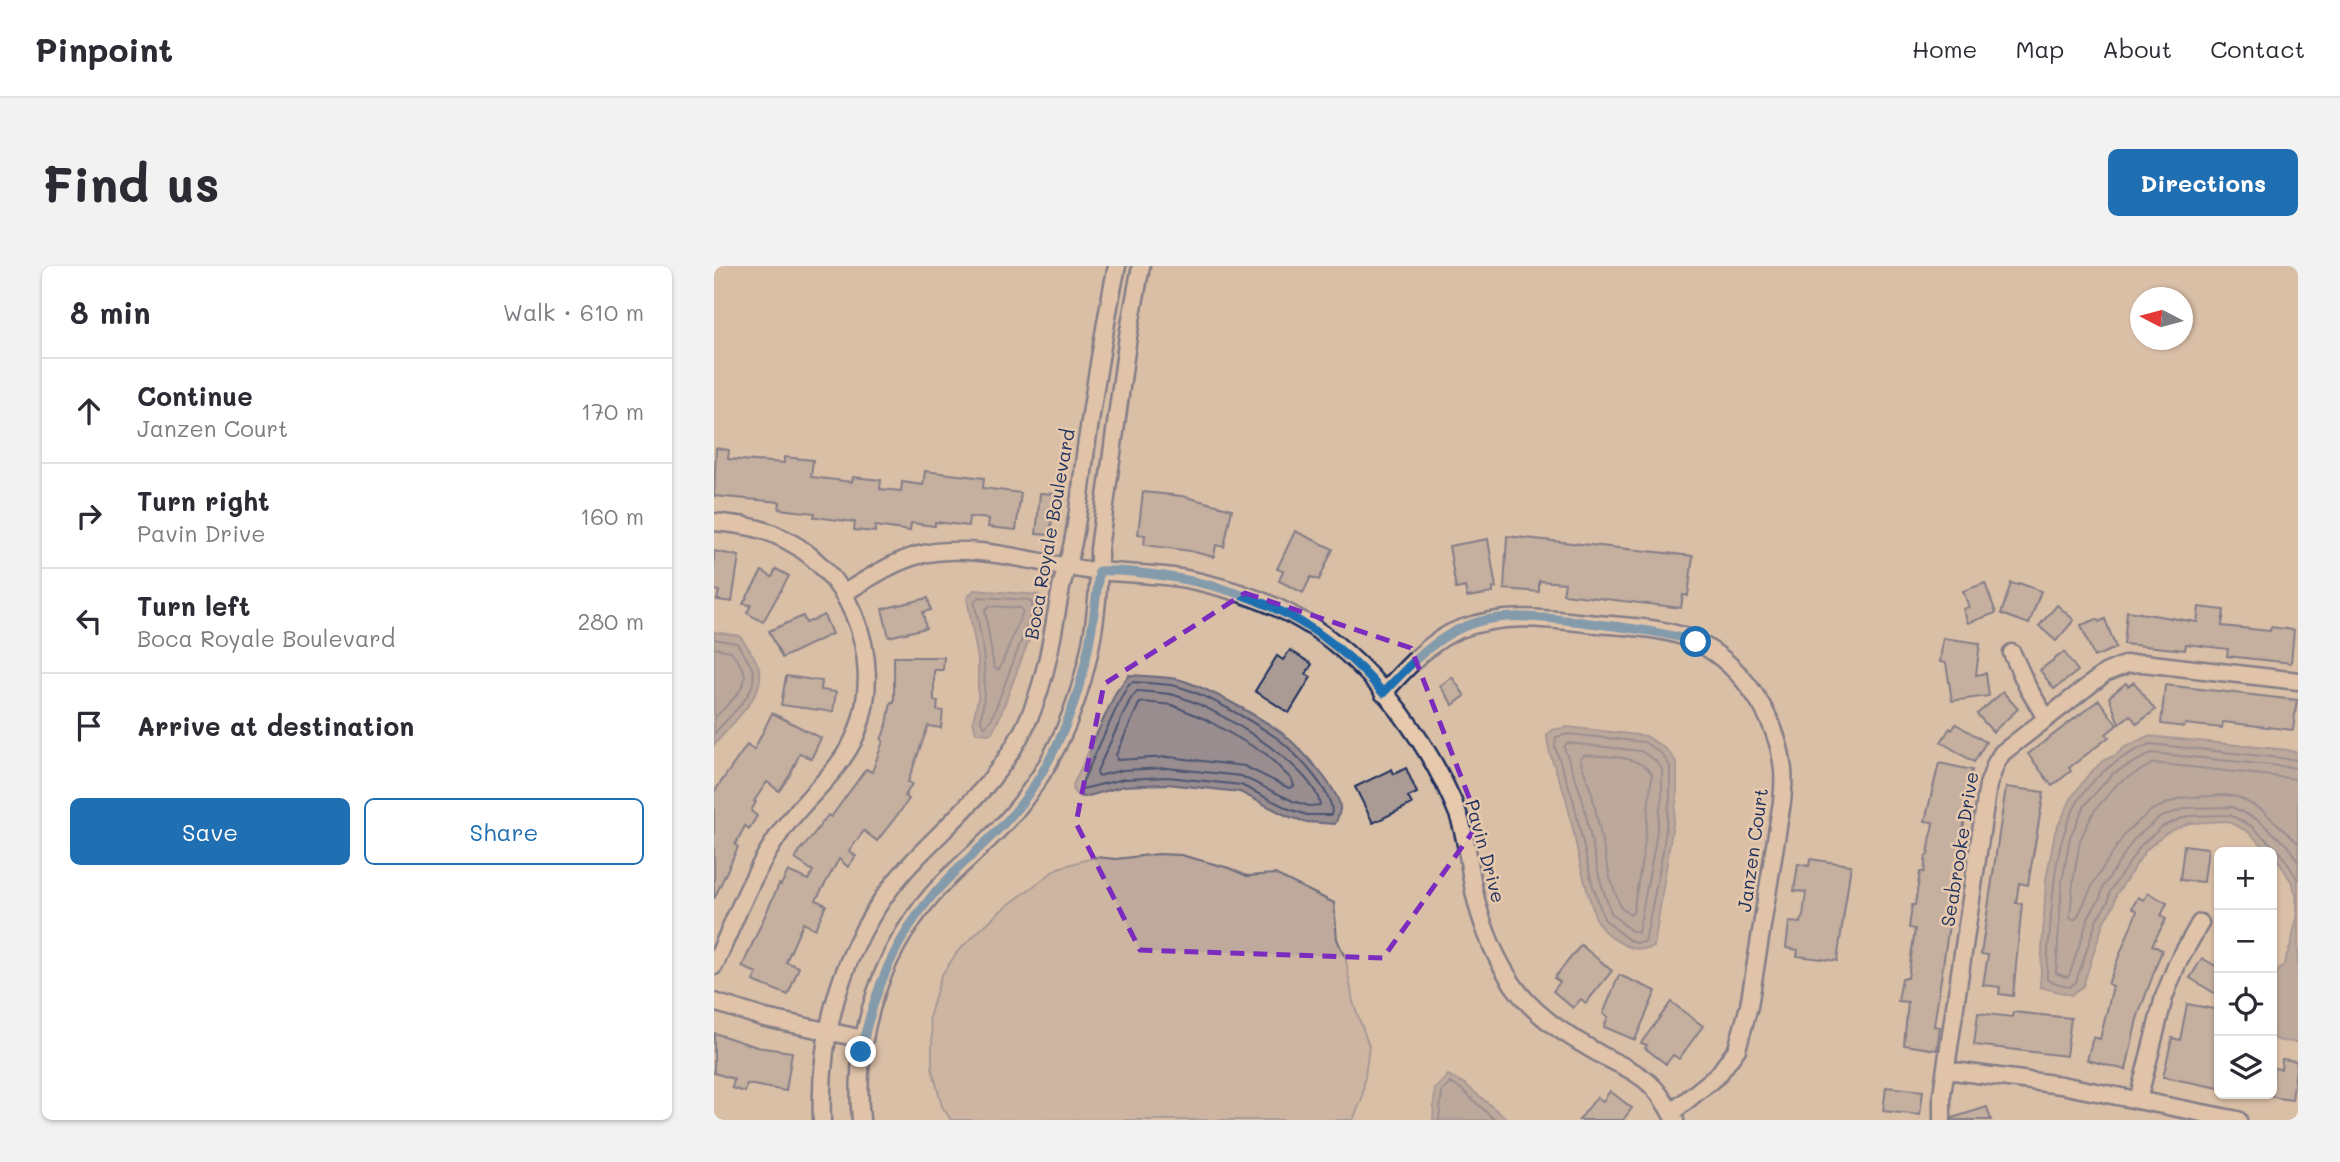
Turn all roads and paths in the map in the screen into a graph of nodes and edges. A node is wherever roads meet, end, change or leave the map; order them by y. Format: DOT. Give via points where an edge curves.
graph roads {
  1 [pos="1118,266"];
  2 [pos="1142,266"];
  3 [pos="714,522"];
  4 [pos="1067,567"];
  5 [pos="1099,571"];
  6 [pos="844,593"];
  7 [pos="2012,653"];
  8 [pos="2298,681"];
  9 [pos="1383,693"];
  10 [pos="2046,718"];
  11 [pos="2200,923"];
  12 [pos="714,966"];
  13 [pos="714,1002"];
  14 [pos="828,1031"];
  15 [pos="864,1039"];
  16 [pos="1946,1070"];
  17 [pos="2138,1100"];
  18 [pos="1673,1116"];
  19 [pos="822,1120"];
  20 [pos="862,1120"];
  21 [pos="1942,1120"];
  22 [pos="2238,1120"];
  1 -- 4 [label="street, Boca Royale Boulevard"];
  2 -- 5 [label="street" via="1128,336"];
  3 -- 6 [label="street" via="752,528 791,544 809,555"];
  4 -- 5 [label="street, Pavin Drive"];
  4 -- 6 [label="street, Pavin Drive" via="936,552 891,566"];
  4 -- 14 [label="street, Boca Royale Boulevard" via="1046,671 1021,735 971,804 883,897 848,961"];
  5 -- 9 [label="street, Pavin Drive" via="1198,581 1276,608 1315,629 1355,661"];
  5 -- 15 [label="street" via="1084,672 1059,743 1028,795 939,888 906,932 881,981"];
  6 -- 12 [label="street" via="864,641 867,662 856,733 832,773 768,850"];
  7 -- 10 [label="street"];
  8 -- 10 [label="street, Seabrooke Drive" via="2126,664 2105,673"];
  9 -- 18 [label="street, Pavin Drive" via="1416,733 1458,815 1475,894 1507,976 1530,1006 1564,1034 1655,1088"];
  9 -- 18 [label="street, Janzen Court" via="1421,653 1458,629 1525,616 1661,631 1696,642 1733,668 1760,703 1776,735 1783,771 1782,802 1749,1006 1737,1049 1718,1075"];
  10 -- 16 [label="street, Seabrooke Drive" via="2008,747 1991,774"];
  11 -- 17 [label="street" via="2164,997"];
  13 -- 14 [label="street"];
  14 -- 15 [label="street"];
  14 -- 19 [label="street, Boca Royale Boulevard"];
  15 -- 20 [label="street" via="859,1074"];
  16 -- 17 [label="street" via="2061,1084"];
  16 -- 21 [label="street, Seabrooke Drive"];
  17 -- 22 [label="street"];
}
